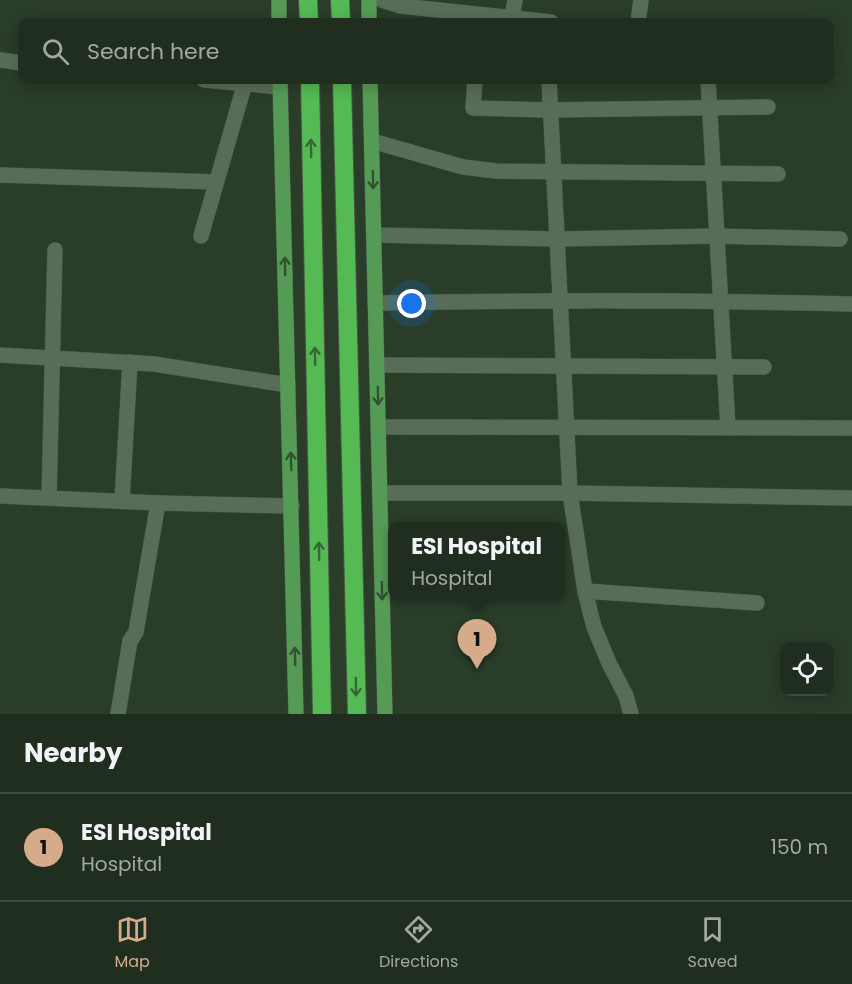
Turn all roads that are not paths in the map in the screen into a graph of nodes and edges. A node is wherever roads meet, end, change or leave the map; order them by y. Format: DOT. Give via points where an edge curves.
graph roads {
  1 [pos="279,0"];
  2 [pos="308,0"];
  3 [pos="340,0"];
  4 [pos="369,0"];
  5 [pos="382,0"];
  6 [pos="515,0"];
  7 [pos="641,0"];
  8 [pos="512,17"];
  9 [pos="279,18"];
  10 [pos="309,18"];
  11 [pos="341,18"];
  12 [pos="369,18"];
  13 [pos="519,18"];
  14 [pos="639,18"];
  15 [pos="0,60"];
  16 [pos="18,62"];
  17 [pos="245,84"];
  18 [pos="280,84"];
  19 [pos="310,84"];
  20 [pos="342,84"];
  21 [pos="370,84"];
  22 [pos="475,84"];
  23 [pos="549,84"];
  24 [pos="708,84"];
  25 [pos="768,107"];
  26 [pos="710,109"];
  27 [pos="549,110"];
  28 [pos="372,141"];
  29 [pos="553,172"];
  30 [pos="714,174"];
  31 [pos="778,174"];
  32 [pos="0,175"];
  33 [pos="216,182"];
  34 [pos="374,235"];
  35 [pos="201,236"];
  36 [pos="716,236"];
  37 [pos="558,239"];
  38 [pos="840,239"];
  39 [pos="55,250"];
  40 [pos="561,300"];
  41 [pos="720,300"];
  42 [pos="375,303"];
  43 [pos="852,304"];
  44 [pos="0,355"];
  45 [pos="53,358"];
  46 [pos="130,362"];
  47 [pos="377,365"];
  48 [pos="564,367"];
  49 [pos="724,367"];
  50 [pos="764,367"];
  51 [pos="288,385"];
  52 [pos="378,428"];
  53 [pos="567,428"];
  54 [pos="728,428"];
  55 [pos="852,428"];
  56 [pos="380,493"];
  57 [pos="570,493"];
  58 [pos="0,496"];
  59 [pos="49,498"];
  60 [pos="852,498"];
  61 [pos="122,501"];
  62 [pos="158,503"];
  63 [pos="292,506"];
  64 [pos="585,591"];
  65 [pos="757,603"];
  66 [pos="118,714"];
  67 [pos="296,714"];
  68 [pos="322,714"];
  69 [pos="357,714"];
  70 [pos="385,714"];
  71 [pos="631,714"];
  1 -- 9 [label="main road"];
  2 -- 10 [label="highway"];
  3 -- 11 [label="highway"];
  4 -- 12 [label="main road"];
  5 -- 8 [label="street" via="401,6"];
  6 -- 8 [label="street"];
  7 -- 14 [label="street"];
  8 -- 13 [label="street"];
  15 -- 16 [label="street"];
  17 -- 33 [label="street"];
  51 -- 18 [label="main road, one-way"];
  68 -- 19 [label="highway, one-way"];
  20 -- 69 [label="highway, one-way"];
  21 -- 28 [label="main road"];
  22 -- 27 [label="street" via="473,108"];
  23 -- 27 [label="street"];
  24 -- 26 [label="street"];
  25 -- 26 [label="street"];
  26 -- 27 [label="street"];
  26 -- 30 [label="street"];
  27 -- 29 [label="street"];
  28 -- 29 [label="street" via="478,169"];
  28 -- 34 [label="main road, one-way"];
  29 -- 30 [label="street"];
  29 -- 37 [label="street"];
  30 -- 31 [label="street"];
  30 -- 36 [label="street"];
  32 -- 33 [label="street"];
  33 -- 35 [label="street"];
  34 -- 37 [label="street"];
  34 -- 42 [label="main road"];
  36 -- 37 [label="street"];
  36 -- 38 [label="street"];
  36 -- 41 [label="street"];
  37 -- 40 [label="street"];
  39 -- 45 [label="street"];
  40 -- 41 [label="street"];
  40 -- 42 [label="street"];
  40 -- 48 [label="street"];
  41 -- 43 [label="street"];
  41 -- 49 [label="street"];
  42 -- 47 [label="main road"];
  44 -- 45 [label="street"];
  45 -- 46 [label="street"];
  45 -- 59 [label="street"];
  46 -- 51 [label="street"];
  46 -- 61 [label="street"];
  47 -- 48 [label="street"];
  47 -- 52 [label="main road, one-way"];
  48 -- 49 [label="street"];
  48 -- 53 [label="street"];
  49 -- 50 [label="street"];
  49 -- 54 [label="street"];
  63 -- 51 [label="main road, one-way"];
  52 -- 53 [label="street"];
  52 -- 56 [label="main road"];
  53 -- 54 [label="street"];
  53 -- 57 [label="street"];
  54 -- 55 [label="street"];
  56 -- 57 [label="street"];
  56 -- 70 [label="main road, one-way"];
  57 -- 60 [label="street"];
  57 -- 64 [label="street"];
  58 -- 59 [label="street"];
  59 -- 61 [label="street"];
  61 -- 62 [label="street"];
  62 -- 63 [label="street"];
  62 -- 66 [label="street"];
  67 -- 63 [label="main road, one-way"];
  64 -- 65 [label="street"];
  64 -- 71 [label="street" via="594,627"];
}
